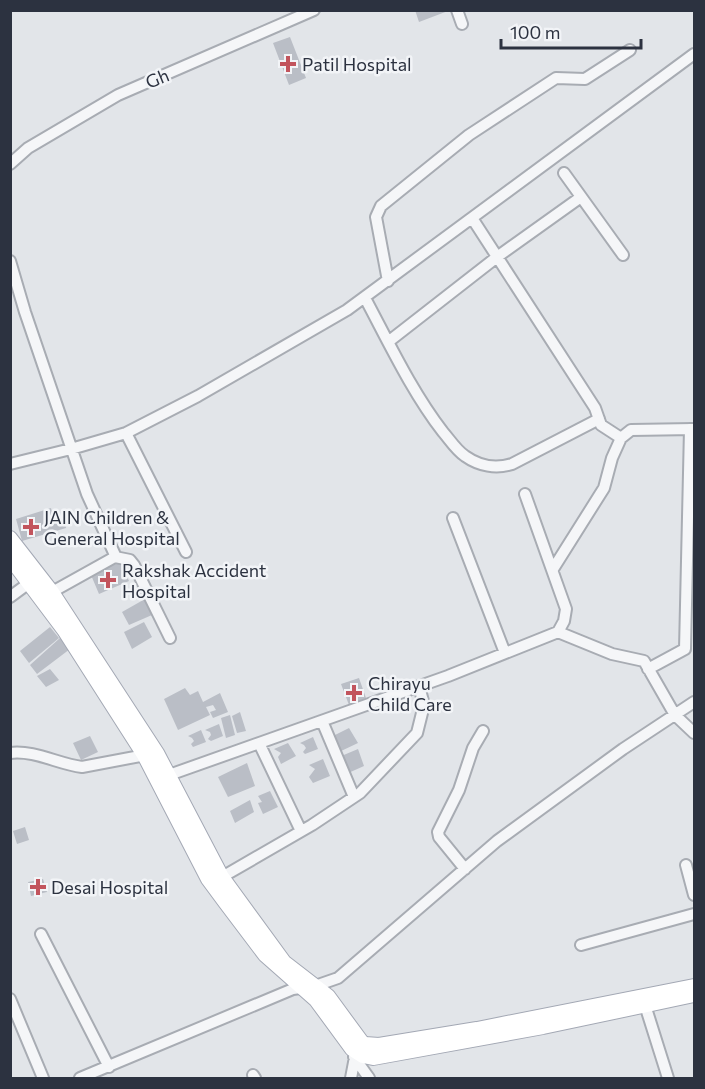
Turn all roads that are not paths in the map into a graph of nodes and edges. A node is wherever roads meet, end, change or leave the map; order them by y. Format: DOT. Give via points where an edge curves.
graph roads {
  1 [pos="314,10"];
  2 [pos="457,10"];
  3 [pos="462,24"];
  4 [pos="630,50"];
  5 [pos="694,54"];
  6 [pos="10,164"];
  7 [pos="564,173"];
  8 [pos="581,197"];
  9 [pos="472,218"];
  10 [pos="623,255"];
  11 [pos="497,257"];
  12 [pos="10,261"];
  13 [pos="388,280"];
  14 [pos="364,298"];
  15 [pos="388,342"];
  16 [pos="599,419"];
  17 [pos="692,429"];
  18 [pos="126,433"];
  19 [pos="621,438"];
  20 [pos="71,449"];
  21 [pos="10,464"];
  22 [pos="525,494"];
  23 [pos="453,518"];
  24 [pos="10,538"];
  25 [pos="186,552"];
  26 [pos="114,557"];
  27 [pos="10,558"];
  28 [pos="553,569"];
  29 [pos="29,583"];
  30 [pos="52,592"];
  31 [pos="10,597"];
  32 [pos="558,632"];
  33 [pos="170,638"];
  34 [pos="505,653"];
  35 [pos="648,669"];
  36 [pos="419,686"];
  37 [pos="694,702"];
  38 [pos="675,715"];
  39 [pos="322,721"];
  40 [pos="483,731"];
  41 [pos="694,733"];
  42 [pos="259,743"];
  43 [pos="11,753"];
  44 [pos="150,754"];
  45 [pos="169,775"];
  46 [pos="354,797"];
  47 [pos="301,831"];
  48 [pos="686,865"];
  49 [pos="465,869"];
  50 [pos="222,877"];
  51 [pos="694,895"];
  52 [pos="694,914"];
  53 [pos="41,934"];
  54 [pos="581,945"];
  55 [pos="315,986"];
  56 [pos="694,986"];
  57 [pos="300,987"];
  58 [pos="694,995"];
  59 [pos="10,999"];
  60 [pos="645,1005"];
  61 [pos="409,1046"];
  62 [pos="355,1054"];
  63 [pos="109,1067"];
  64 [pos="43,1078"];
  65 [pos="80,1078"];
  66 [pos="351,1078"];
  67 [pos="369,1078"];
  68 [pos="668,1078"];
  1 -- 6 [label="street, Gh" via="118,94 28,148"];
  2 -- 3 [label="street"];
  4 -- 13 [label="street" via="585,79 556,78 461,141 381,206 376,217"];
  5 -- 9 [label="street"];
  7 -- 8 [label="street"];
  8 -- 10 [label="street"];
  8 -- 11 [label="street"];
  9 -- 11 [label="street"];
  9 -- 13 [label="street"];
  11 -- 15 [label="street"];
  11 -- 16 [label="street"];
  12 -- 20 [label="street"];
  13 -- 14 [label="street"];
  14 -- 15 [label="street"];
  14 -- 18 [label="street" via="198,396"];
  15 -- 16 [label="street" via="436,422 458,451 478,463 499,467 512,464"];
  16 -- 19 [label="street" via="601,425"];
  17 -- 19 [label="street" via="631,430"];
  17 -- 35 [label="street" via="684,649"];
  18 -- 20 [label="street"];
  18 -- 25 [label="street"];
  19 -- 28 [label="street" via="604,488"];
  20 -- 21 [label="street"];
  20 -- 26 [label="street"];
  22 -- 28 [label="street"];
  23 -- 34 [label="street"];
  24 -- 30 [label="main road"];
  26 -- 30 [label="street"];
  26 -- 33 [label="street" via="130,560"];
  27 -- 29 [label="main road"];
  28 -- 32 [label="street" via="566,609"];
  29 -- 31 [label="street"];
  29 -- 44 [label="main road"];
  30 -- 44 [label="main road"];
  32 -- 34 [label="street"];
  32 -- 35 [label="street" via="612,654 644,661"];
  34 -- 36 [label="street"];
  35 -- 38 [label="street"];
  36 -- 39 [label="street"];
  36 -- 46 [label="street" via="424,705 417,733"];
  37 -- 38 [label="street"];
  38 -- 41 [label="street"];
  38 -- 49 [label="street" via="497,841"];
  39 -- 42 [label="street"];
  39 -- 46 [label="street"];
  40 -- 49 [label="street" via="438,831"];
  42 -- 45 [label="street"];
  42 -- 47 [label="street"];
  43 -- 44 [label="street" via="24,751 82,767"];
  44 -- 45 [label="main road"];
  44 -- 57 [label="main road" via="208,879 265,955"];
  45 -- 50 [label="main road"];
  46 -- 47 [label="street"];
  47 -- 50 [label="street"];
  48 -- 51 [label="street"];
  49 -- 55 [label="street" via="338,978"];
  50 -- 55 [label="main road" via="284,962"];
  52 -- 54 [label="street"];
  53 -- 63 [label="street"];
  55 -- 57 [label="street"];
  55 -- 61 [label="main road" via="328,996 365,1044"];
  56 -- 61 [label="main road"];
  57 -- 62 [label="main road" via="316,1000"];
  57 -- 63 [label="street"];
  58 -- 60 [label="main road"];
  59 -- 64 [label="street"];
  60 -- 61 [label="main road"];
  60 -- 68 [label="street"];
  61 -- 62 [label="main road" via="373,1058"];
  62 -- 66 [label="street"];
  62 -- 67 [label="street"];
  63 -- 65 [label="street"];
}
